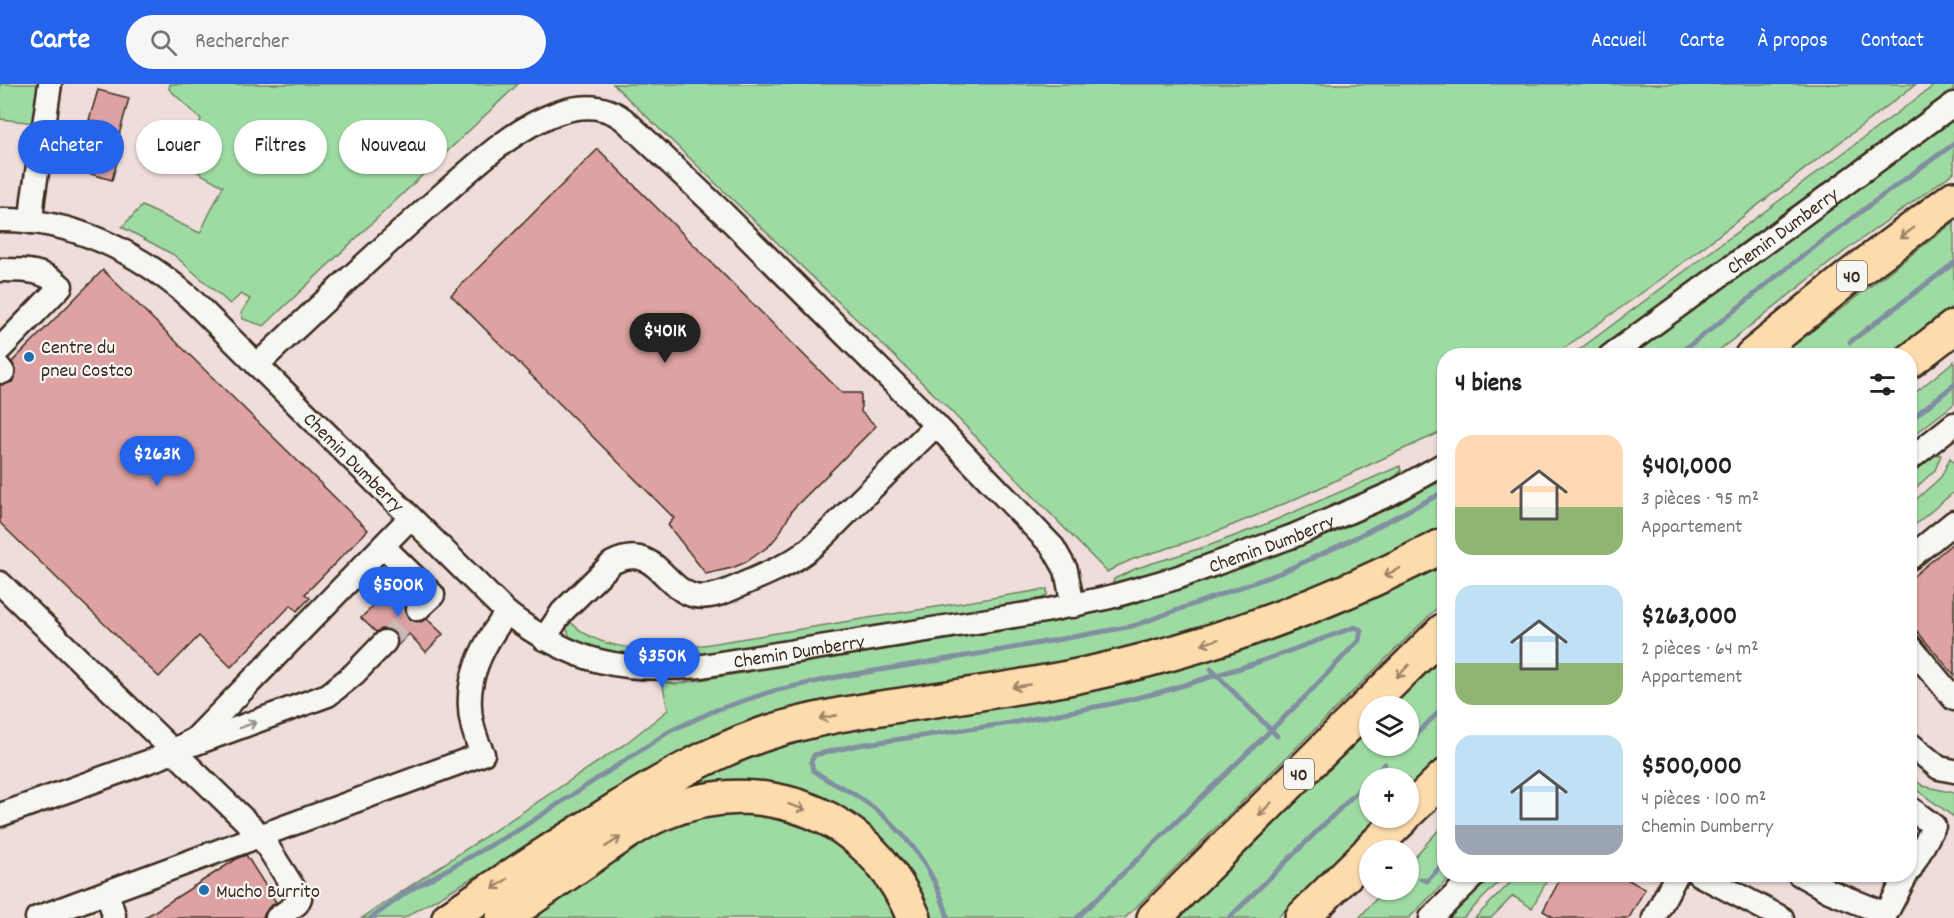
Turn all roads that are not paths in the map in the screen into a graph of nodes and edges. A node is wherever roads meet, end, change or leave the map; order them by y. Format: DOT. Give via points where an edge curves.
graph roads {
  1 [pos="50,84"];
  2 [pos="1954,104"];
  3 [pos="1954,198"];
  4 [pos="0,220"];
  5 [pos="31,222"];
  6 [pos="0,270"];
  7 [pos="1954,327"];
  8 [pos="1621,348"];
  9 [pos="1762,348"];
  10 [pos="1917,356"];
  11 [pos="1,363"];
  12 [pos="257,365"];
  13 [pos="936,425"];
  14 [pos="1951,433"];
  15 [pos="1917,455"];
  16 [pos="1437,468"];
  17 [pos="410,518"];
  18 [pos="1954,522"];
  19 [pos="383,546"];
  20 [pos="1437,548"];
  21 [pos="1917,552"];
  22 [pos="0,583"];
  23 [pos="1074,606"];
  24 [pos="418,609"];
  25 [pos="507,613"];
  26 [pos="1437,637"];
  27 [pos="544,639"];
  28 [pos="385,642"];
  29 [pos="1917,644"];
  30 [pos="1954,699"];
  31 [pos="1917,750"];
  32 [pos="173,752"];
  33 [pos="1954,771"];
  34 [pos="1437,784"];
  35 [pos="1419,803"];
  36 [pos="1917,813"];
  37 [pos="0,815"];
  38 [pos="1394,828"];
  39 [pos="260,836"];
  40 [pos="1381,840"];
  41 [pos="1917,857"];
  42 [pos="1359,862"];
  43 [pos="1359,876"];
  44 [pos="1468,882"];
  45 [pos="1673,882"];
  46 [pos="1713,882"];
  47 [pos="1813,882"];
  48 [pos="1903,882"];
  49 [pos="107,892"];
  50 [pos="37,918"];
  51 [pos="113,918"];
  52 [pos="277,918"];
  53 [pos="449,918"];
  54 [pos="503,918"];
  55 [pos="914,918"];
  56 [pos="1154,918"];
  57 [pos="1302,918"];
  58 [pos="1329,918"];
  59 [pos="1431,918"];
  60 [pos="1654,918"];
  61 [pos="1782,918"];
  1 -- 5 [label="street"];
  2 -- 8 [label="street, Chemin Dumberry"];
  3 -- 9 [label="highway, 40, one-way"];
  4 -- 5 [label="street, Chemin Dumberry"];
  5 -- 12 [label="street, Chemin Dumberry" via="95,238 141,259 189,297"];
  6 -- 11 [label="street" via="43,273 61,286"];
  7 -- 10 [label="highway"];
  12 -- 13 [label="street" via="386,245 504,143 547,117 602,108 614,111 629,124 723,213"];
  12 -- 17 [label="street, Chemin Dumberry"];
  13 -- 23 [label="street" via="1053,547 1066,570"];
  13 -- 27 [label="street" via="826,534 788,564 716,594 697,597 683,591 643,559 617,560 562,612"];
  14 -- 15 [label="street"];
  16 -- 23 [label="street, Chemin Dumberry" via="1362,506 1257,549 1176,578"];
  17 -- 19 [label="street"];
  17 -- 25 [label="street, Chemin Dumberry"];
  18 -- 21 [label="street"];
  19 -- 24 [label="street" via="433,595"];
  19 -- 32 [label="street" via="205,730"];
  20 -- 53 [label="highway, one-way" via="1332,598 1162,656 1058,680 810,721 758,736 656,784"];
  22 -- 32 [label="street"];
  23 -- 27 [label="street, Chemin Dumberry" via="682,668 640,668 599,662"];
  25 -- 27 [label="street, Chemin Dumberry"];
  25 -- 39 [label="street" via="482,648 472,680 470,711 483,754"];
  26 -- 56 [label="highway, 40, one-way"];
  32 -- 28 [label="street, one-way" via="328,695"];
  29 -- 30 [label="street" via="1944,675"];
  31 -- 33 [label="street" via="1939,768"];
  32 -- 37 [label="street"];
  32 -- 39 [label="street"];
  34 -- 35 [label="highway"];
  36 -- 41 [label="street" via="1934,826"];
  38 -- 40 [label="highway"];
  39 -- 49 [label="street"];
  39 -- 52 [label="street" via="300,898"];
  42 -- 57 [label="highway"];
  43 -- 58 [label="highway"];
  44 -- 59 [label="street"];
  45 -- 60 [label="street"];
  46 -- 61 [label="street"];
  47 -- 48 [label="street" via="1886,914"];
  49 -- 50 [label="street"];
  49 -- 51 [label="street"];
  54 -- 55 [label="highway, one-way" via="660,814 699,801 734,796 796,806 844,829 883,864"];
}
